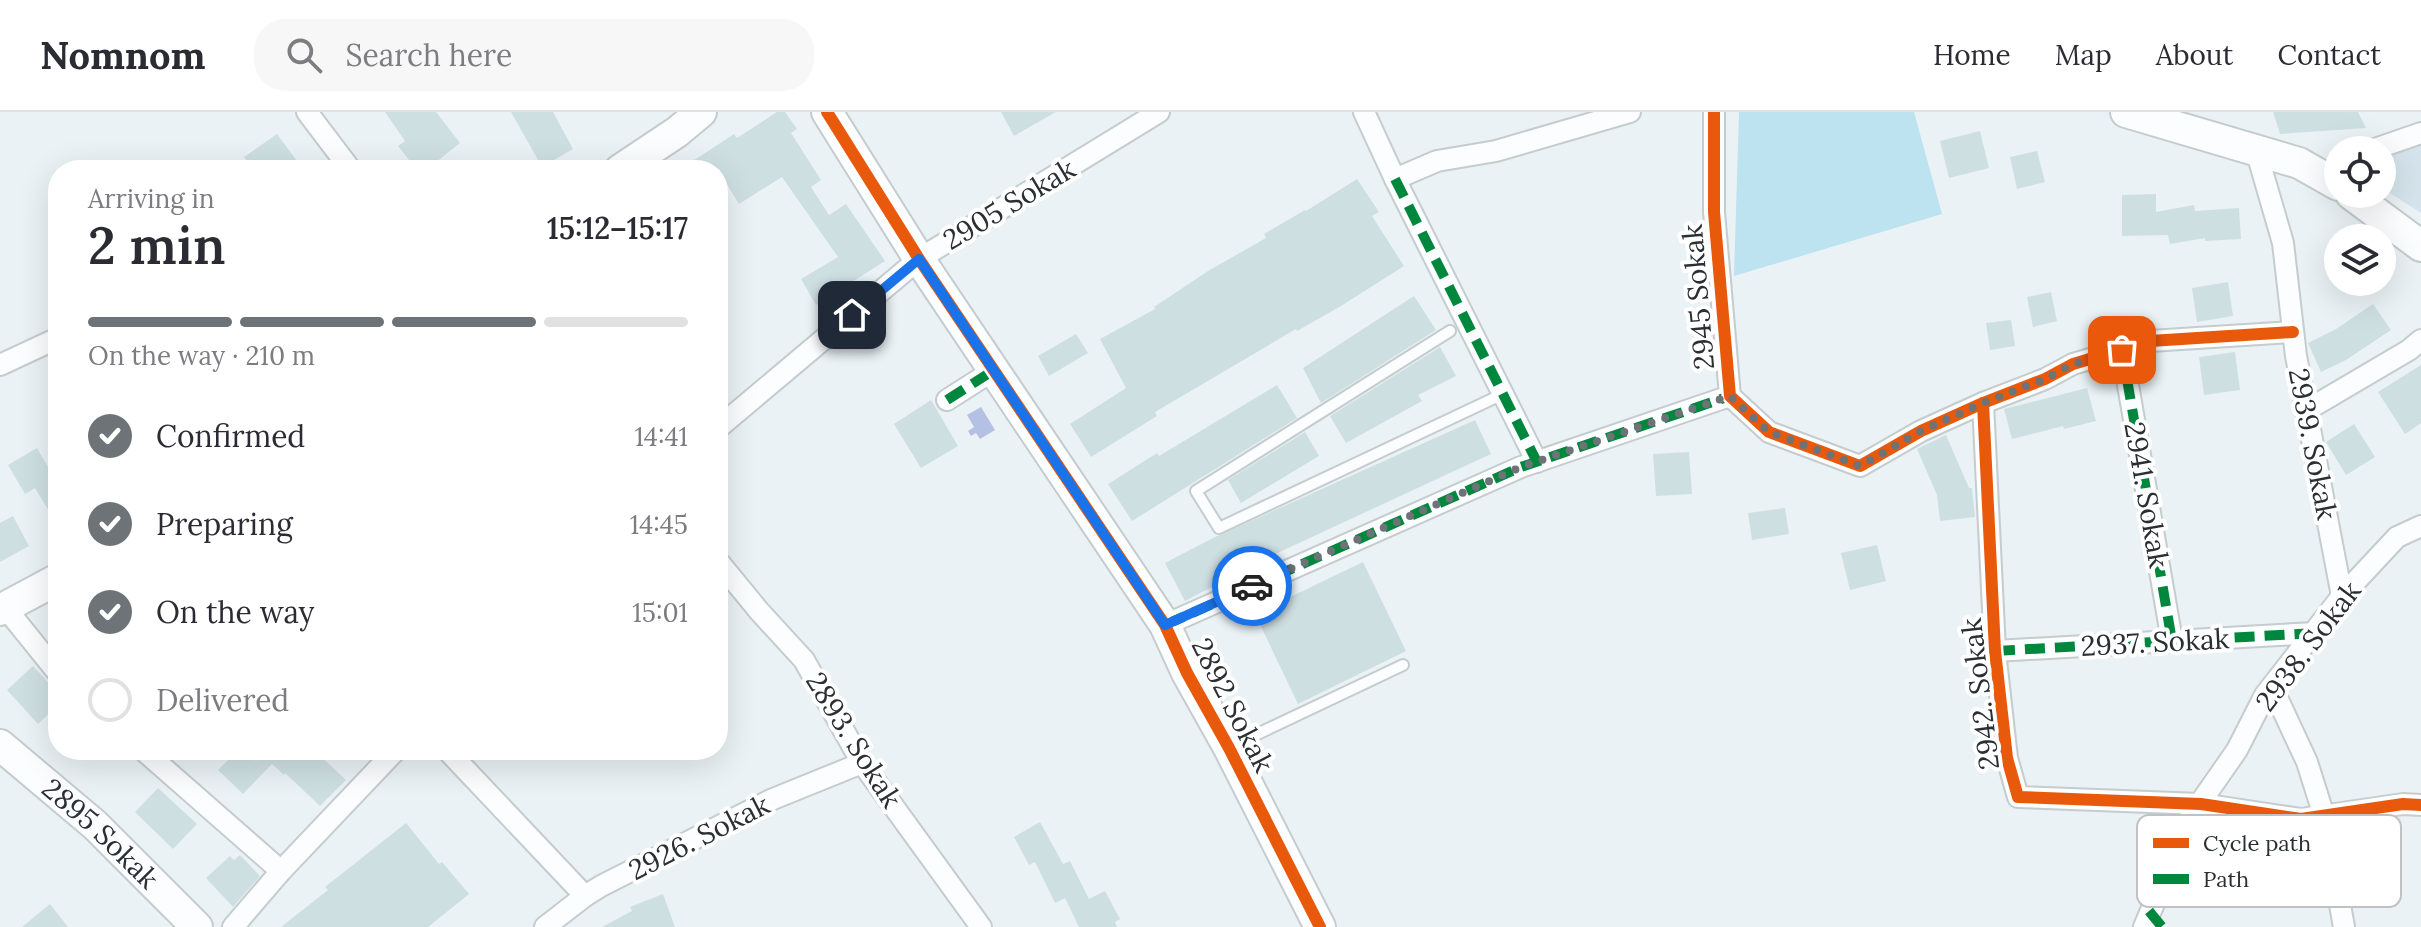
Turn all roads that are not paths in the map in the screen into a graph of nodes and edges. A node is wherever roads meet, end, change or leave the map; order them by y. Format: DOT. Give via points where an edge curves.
graph roads {
  1 [pos="307,112"];
  2 [pos="701,112"];
  3 [pos="827,112"];
  4 [pos="1159,112"];
  5 [pos="1364,112"];
  6 [pos="1630,112"];
  7 [pos="1714,112"];
  8 [pos="2126,112"];
  9 [pos="2421,133"];
  10 [pos="2396,142"];
  11 [pos="2256,150"];
  12 [pos="343,160"];
  13 [pos="635,160"];
  14 [pos="2324,173"];
  15 [pos="1395,179"];
  16 [pos="2370,208"];
  17 [pos="2421,246"];
  18 [pos="919,259"];
  19 [pos="1450,331"];
  20 [pos="2293,332"];
  21 [pos="2421,340"];
  22 [pos="48,343"];
  23 [pos="2122,350"];
  24 [pos="0,365"];
  25 [pos="994,370"];
  26 [pos="1503,394"];
  27 [pos="1730,396"];
  28 [pos="947,400"];
  29 [pos="1983,403"];
  30 [pos="2307,410"];
  31 [pos="728,420"];
  32 [pos="1537,462"];
  33 [pos="2421,526"];
  34 [pos="728,573"];
  35 [pos="48,584"];
  36 [pos="2342,596"];
  37 [pos="2,608"];
  38 [pos="1165,625"];
  39 [pos="2315,633"];
  40 [pos="2172,641"];
  41 [pos="1995,651"];
  42 [pos="48,661"];
  43 [pos="1403,665"];
  44 [pos="2272,687"];
  45 [pos="0,745"];
  46 [pos="1229,748"];
  47 [pos="154,760"];
  48 [pos="386,760"];
  49 [pos="456,760"];
  50 [pos="862,763"];
  51 [pos="2201,804"];
  52 [pos="2421,805"];
  53 [pos="2192,815"];
  54 [pos="2274,815"];
  55 [pos="2324,815"];
  56 [pos="2331,815"];
  57 [pos="281,871"];
  58 [pos="585,896"];
  59 [pos="2340,907"];
  60 [pos="197,927"];
  61 [pos="233,927"];
  62 [pos="545,927"];
  63 [pos="981,927"];
  64 [pos="1320,927"];
  65 [pos="2344,927"];
  1 -- 12 [label="street"];
  2 -- 13 [label="street"];
  3 -- 18 [label="street, 2892 Sokak"];
  4 -- 18 [label="street, 2905 Sokak"];
  5 -- 15 [label="street"];
  6 -- 15 [label="street" via="1496,151 1437,161"];
  7 -- 27 [label="street, 2945 Sokak" via="1714,212"];
  8 -- 11 [label="street"];
  9 -- 10 [label="street"];
  11 -- 14 [label="street"];
  11 -- 20 [label="street, 2939. Sokak" via="2283,243"];
  15 -- 26 [label="street"];
  16 -- 17 [label="street"];
  18 -- 25 [label="street, 2892 Sokak"];
  18 -- 31 [label="street, 2905 Sokak"];
  19 -- 26 [label="lane" via="1196,491 1219,528"];
  20 -- 23 [label="street, 2945 Sokak" via="2150,341"];
  20 -- 30 [label="street, 2939. Sokak"];
  21 -- 30 [label="street"];
  22 -- 24 [label="street"];
  23 -- 29 [label="street, 2945 Sokak" via="2073,364"];
  23 -- 40 [label="street, 2941. Sokak"];
  25 -- 28 [label="street"];
  25 -- 38 [label="street, 2892 Sokak"];
  26 -- 32 [label="street"];
  27 -- 29 [label="street, 2945 Sokak" via="1769,432 1860,466"];
  27 -- 32 [label="street"];
  29 -- 41 [label="street, 2942. Sokak"];
  30 -- 36 [label="street, 2939. Sokak"];
  32 -- 38 [label="street"];
  33 -- 36 [label="street, 2938. Sokak" via="2397,537"];
  34 -- 50 [label="street, 2893. Sokak" via="804,660"];
  35 -- 37 [label="street"];
  36 -- 39 [label="street, 2938. Sokak"];
  37 -- 42 [label="street"];
  38 -- 46 [label="street, 2892 Sokak"];
  39 -- 40 [label="street, 2937. Sokak"];
  39 -- 44 [label="street, 2938. Sokak"];
  40 -- 41 [label="street, 2937. Sokak"];
  41 -- 51 [label="street, 2942. Sokak" via="2007,758 2018,797"];
  43 -- 46 [label="lane"];
  44 -- 51 [label="street, 2938. Sokak"];
  44 -- 55 [label="street" via="2307,762"];
  45 -- 60 [label="street, 2895 Sokak" via="95,825"];
  46 -- 64 [label="street, 2892 Sokak"];
  47 -- 57 [label="street"];
  48 -- 57 [label="street"];
  49 -- 58 [label="street"];
  50 -- 58 [label="street, 2926. Sokak" via="773,799"];
  50 -- 63 [label="street, 2893. Sokak"];
  51 -- 53 [label="street, 2938. Sokak"];
  51 -- 54 [label="street"];
  52 -- 56 [label="street"];
  57 -- 61 [label="street"];
  58 -- 62 [label="street, 2926. Sokak"];
  59 -- 65 [label="street"];
}
